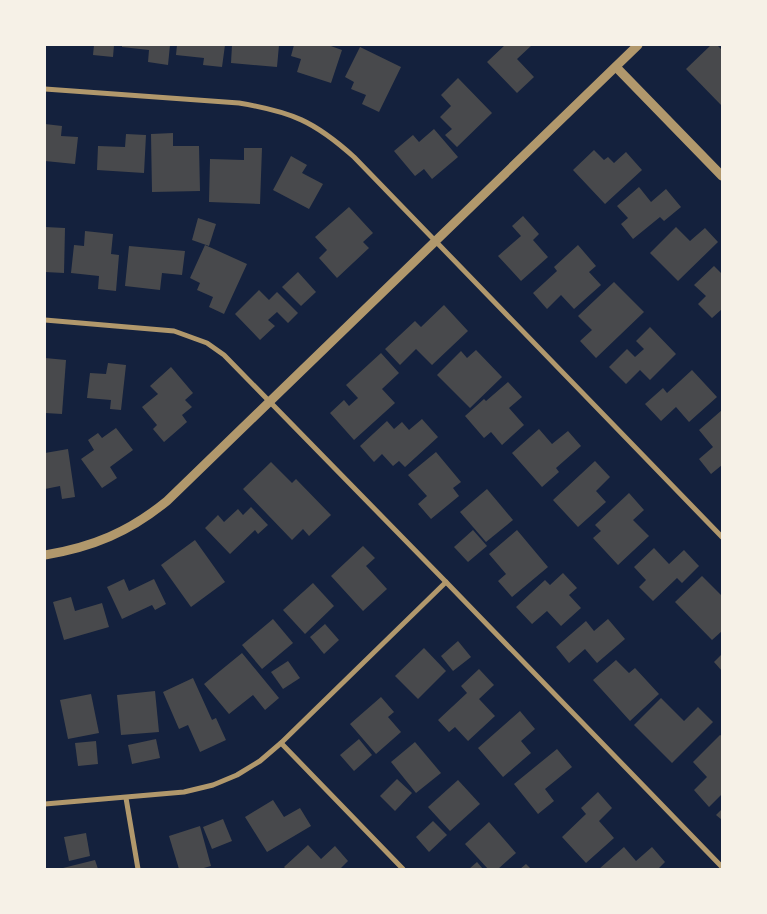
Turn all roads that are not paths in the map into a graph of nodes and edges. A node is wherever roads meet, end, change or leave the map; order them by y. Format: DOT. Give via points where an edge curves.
graph roads {
  1 [pos="638,45"];
  2 [pos="616,67"];
  3 [pos="45,89"];
  4 [pos="722,176"];
  5 [pos="435,241"];
  6 [pos="45,320"];
  7 [pos="270,402"];
  8 [pos="722,537"];
  9 [pos="45,555"];
  10 [pos="446,582"];
  11 [pos="281,744"];
  12 [pos="126,798"];
  13 [pos="45,804"];
  14 [pos="722,867"];
  15 [pos="138,869"];
  16 [pos="403,869"];
  1 -- 2 [label="street"];
  2 -- 4 [label="street"];
  2 -- 5 [label="street"];
  3 -- 5 [label="street" via="239,103 293,115 333,138 354,156"];
  5 -- 7 [label="street"];
  5 -- 8 [label="street"];
  6 -- 7 [label="street" via="156,328 192,336 224,356"];
  7 -- 9 [label="street" via="149,516 108,538"];
  7 -- 10 [label="street"];
  10 -- 11 [label="street"];
  10 -- 14 [label="street"];
  11 -- 12 [label="street" via="260,761 213,785 184,792"];
  11 -- 16 [label="street"];
  12 -- 13 [label="street"];
  12 -- 15 [label="street"];
}
